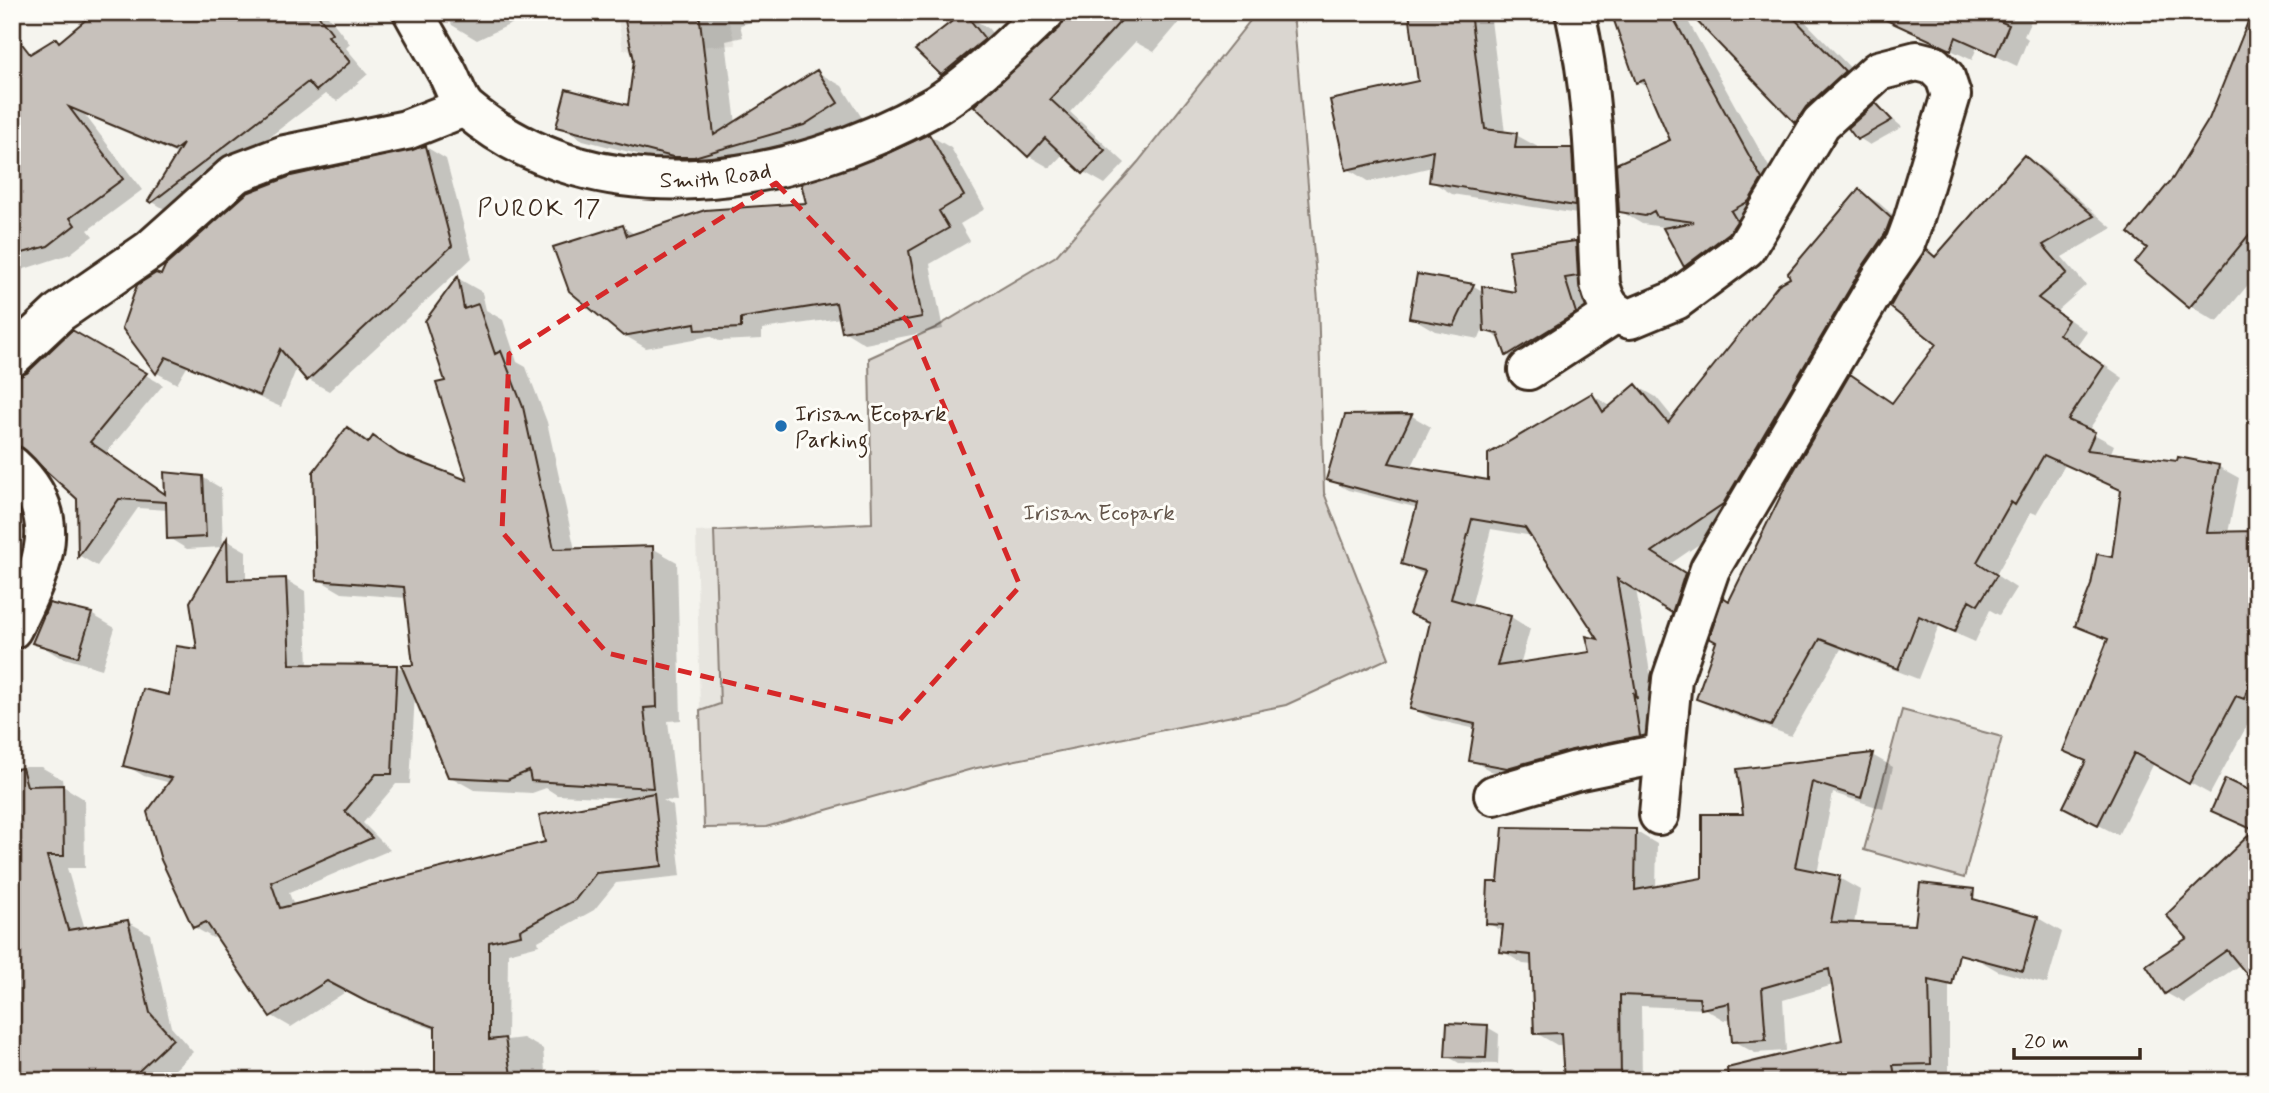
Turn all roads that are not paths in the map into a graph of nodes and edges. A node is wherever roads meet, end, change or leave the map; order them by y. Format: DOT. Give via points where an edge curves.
graph roads {
  1 [pos="413,12"];
  2 [pos="1045,12"];
  3 [pos="1575,12"];
  4 [pos="464,107"];
  5 [pos="1614,314"];
  6 [pos="12,358"];
  7 [pos="1528,370"];
  8 [pos="12,466"];
  9 [pos="12,629"];
  10 [pos="1664,753"];
  11 [pos="1494,795"];
  12 [pos="1659,815"];
  1 -- 4 [label="street, Smith Road"];
  2 -- 4 [label="street, Smith Road" via="933,107 880,133 794,165 673,182 604,174 531,149"];
  3 -- 5 [label="street" via="1594,120 1600,284"];
  4 -- 6 [label="street" via="405,130 285,155 236,173 150,250 60,312"];
  5 -- 7 [label="street"];
  5 -- 10 [label="street" via="1630,319 1676,300 1746,248 1821,123 1878,71 1917,61 1933,65 1945,77 1951,95 1905,244 1710,569 1672,679"];
  8 -- 9 [label="street" via="28,481 40,505 47,541 37,578"];
  10 -- 11 [label="street" via="1576,771"];
  10 -- 12 [label="street"];
}
